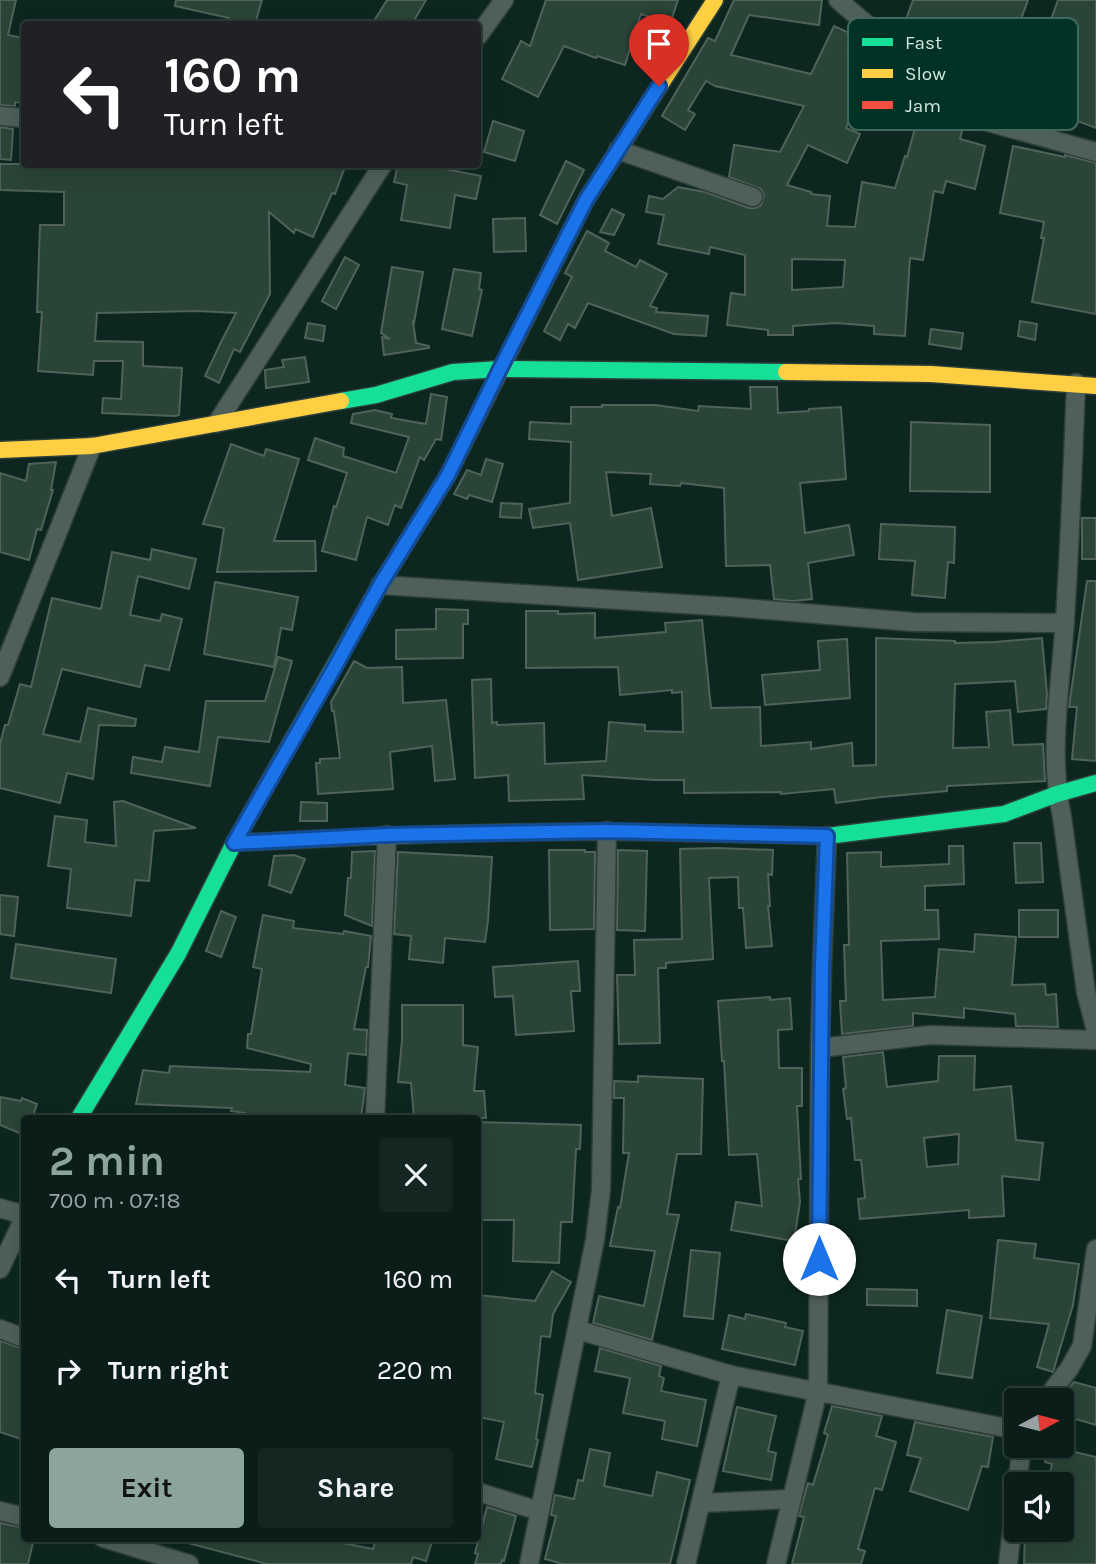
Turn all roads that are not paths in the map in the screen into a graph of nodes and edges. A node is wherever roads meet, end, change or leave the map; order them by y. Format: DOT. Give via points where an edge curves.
graph roads {
  1 [pos="504,0"];
  2 [pos="715,0"];
  3 [pos="838,0"];
  4 [pos="859,18"];
  5 [pos="481,32"];
  6 [pos="0,116"];
  7 [pos="21,118"];
  8 [pos="1017,130"];
  9 [pos="618,150"];
  10 [pos="1096,152"];
  11 [pos="380,168"];
  12 [pos="753,197"];
  13 [pos="500,369"];
  14 [pos="1076,383"];
  15 [pos="1096,386"];
  16 [pos="216,423"];
  17 [pos="92,446"];
  18 [pos="0,450"];
  19 [pos="380,585"];
  20 [pos="1065,623"];
  21 [pos="0,677"];
  22 [pos="1096,783"];
  23 [pos="1057,794"];
  24 [pos="607,831"];
  25 [pos="387,835"];
  26 [pos="827,836"];
  27 [pos="234,843"];
  28 [pos="1096,1031"];
  29 [pos="1096,1040"];
  30 [pos="820,1048"];
  31 [pos="81,1115"];
  32 [pos="375,1115"];
  33 [pos="0,1208"];
  34 [pos="21,1215"];
  35 [pos="21,1223"];
  36 [pos="1096,1249"];
  37 [pos="0,1269"];
  38 [pos="0,1329"];
  39 [pos="578,1330"];
  40 [pos="21,1337"];
  41 [pos="1089,1347"];
  42 [pos="731,1375"];
  43 [pos="1054,1388"];
  44 [pos="818,1391"];
  45 [pos="1004,1427"];
  46 [pos="481,1493"];
  47 [pos="792,1499"];
  48 [pos="701,1503"];
  49 [pos="0,1511"];
  50 [pos="539,1511"];
  51 [pos="21,1516"];
  52 [pos="116,1542"];
  53 [pos="1010,1542"];
  54 [pos="189,1564"];
  55 [pos="529,1564"];
  56 [pos="686,1564"];
  57 [pos="776,1564"];
  58 [pos="1007,1564"];
  1 -- 5 [label="street"];
  2 -- 9 [label="street"];
  3 -- 4 [label="street"];
  6 -- 7 [label="street"];
  8 -- 10 [label="street"];
  9 -- 12 [label="street"];
  9 -- 13 [label="street" via="586,200"];
  11 -- 16 [label="street"];
  13 -- 14 [label="street" via="931,374"];
  13 -- 16 [label="street" via="453,372 376,395"];
  13 -- 19 [label="street" via="448,475"];
  14 -- 15 [label="street"];
  14 -- 20 [label="street"];
  16 -- 17 [label="street"];
  17 -- 18 [label="street"];
  17 -- 21 [label="street"];
  19 -- 20 [label="street" via="913,622"];
  19 -- 27 [label="street"];
  20 -- 23 [label="street" via="1056,719"];
  22 -- 23 [label="street"];
  23 -- 26 [label="street" via="1004,814"];
  23 -- 28 [label="street" via="1086,992"];
  24 -- 25 [label="street"];
  24 -- 26 [label="street"];
  24 -- 39 [label="street" via="601,1191"];
  25 -- 27 [label="street"];
  25 -- 32 [label="street"];
  26 -- 30 [label="street"];
  27 -- 31 [label="street" via="178,954"];
  29 -- 30 [label="street" via="930,1035"];
  30 -- 44 [label="street"];
  33 -- 34 [label="street"];
  35 -- 37 [label="street"];
  36 -- 41 [label="street"];
  38 -- 40 [label="street"];
  39 -- 42 [label="street"];
  39 -- 50 [label="street"];
  41 -- 43 [label="street"];
  42 -- 44 [label="street"];
  42 -- 48 [label="street"];
  44 -- 45 [label="street"];
  44 -- 47 [label="street"];
  46 -- 50 [label="street"];
  47 -- 48 [label="street"];
  47 -- 57 [label="street"];
  48 -- 56 [label="street"];
  49 -- 51 [label="street"];
  50 -- 55 [label="street"];
  52 -- 54 [label="street"];
  53 -- 58 [label="street"];
}
